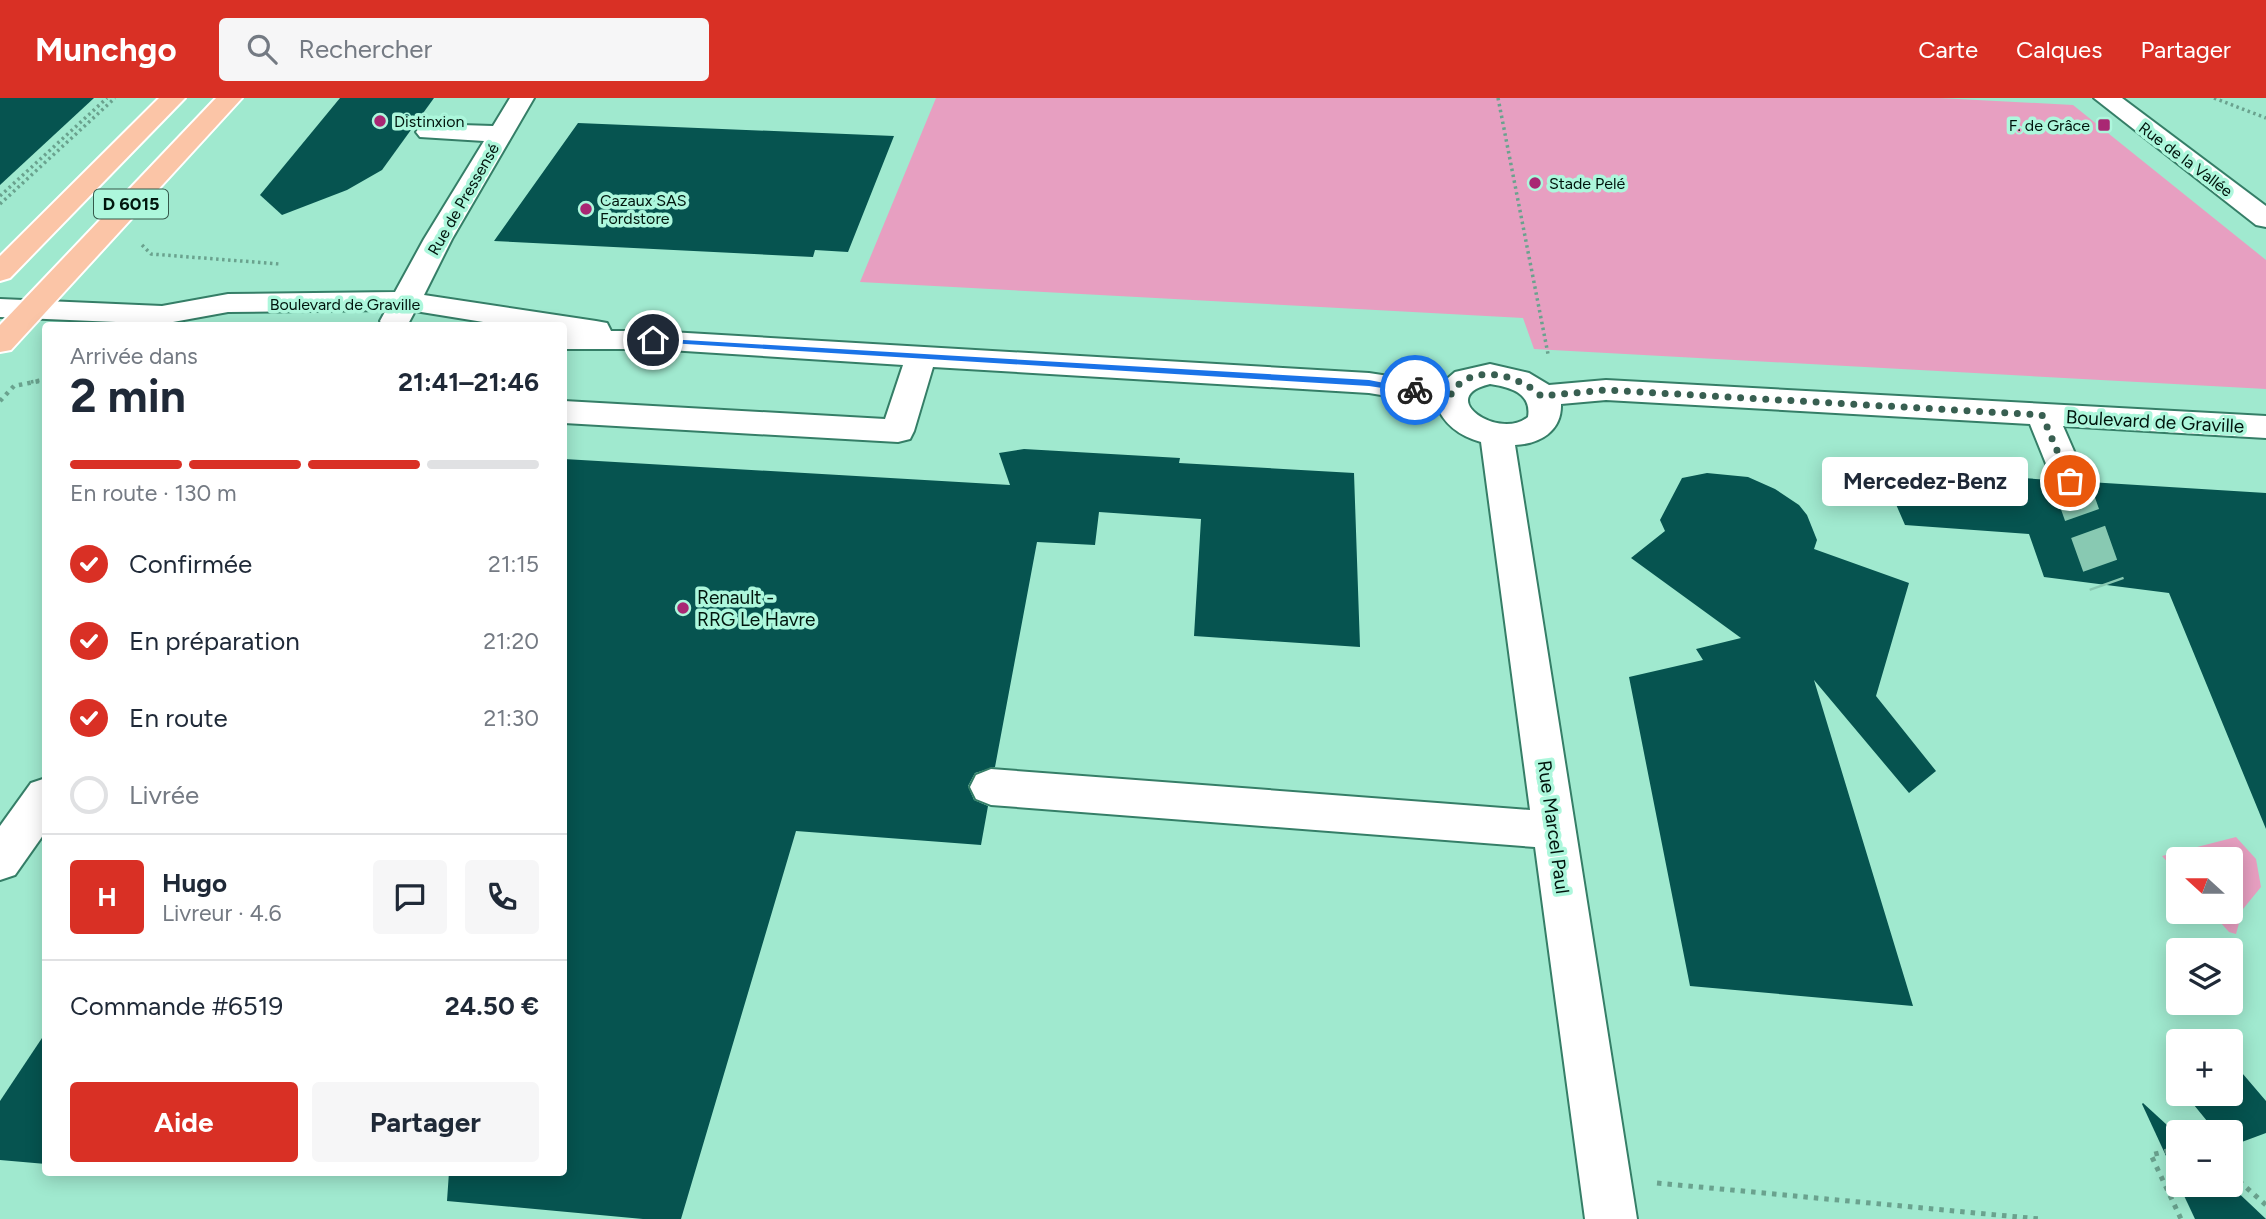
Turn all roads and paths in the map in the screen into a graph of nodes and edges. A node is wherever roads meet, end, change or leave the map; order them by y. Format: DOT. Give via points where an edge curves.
graph roads {
  1 [pos="107,98"];
  2 [pos="115,98"];
  3 [pos="173,98"];
  4 [pos="230,98"];
  5 [pos="522,98"];
  6 [pos="1499,98"];
  7 [pos="2106,98"];
  8 [pos="2214,98"];
  9 [pos="2266,118"];
  10 [pos="429,132"];
  11 [pos="501,134"];
  12 [pos="0,196"];
  13 [pos="0,204"];
  14 [pos="2266,219"];
  15 [pos="139,242"];
  16 [pos="292,265"];
  17 [pos="0,272"];
  18 [pos="0,308"];
  19 [pos="31,310"];
  20 [pos="400,313"];
  21 [pos="162,315"];
  22 [pos="194,322"];
  23 [pos="484,322"];
  24 [pos="567,331"];
  25 [pos="567,340"];
  26 [pos="653,340"];
  27 [pos="0,343"];
  28 [pos="921,356"];
  29 [pos="42,380"];
  30 [pos="1530,388"];
  31 [pos="1450,396"];
  32 [pos="0,401"];
  33 [pos="567,412"];
  34 [pos="2042,415"];
  35 [pos="2266,428"];
  36 [pos="1497,435"];
  37 [pos="2070,481"];
  38 [pos="991,787"];
  39 [pos="42,802"];
  40 [pos="1555,830"];
  41 [pos="0,861"];
  42 [pos="2166,1151"];
  43 [pos="1606,1178"];
  44 [pos="2243,1185"];
  45 [pos="2166,1187"];
  46 [pos="2171,1197"];
  47 [pos="2266,1205"];
  48 [pos="1611,1219"];
  49 [pos="2040,1219"];
  50 [pos="2181,1219"];
  1 -- 12 [label="path"];
  2 -- 13 [label="path"];
  3 -- 17 [label="main road, D 6015"];
  4 -- 19 [label="main road, D 6015"];
  5 -- 11 [label="street, Rue de Pressensé"];
  6 -- 30 [label="path" via="1549,356"];
  7 -- 14 [label="street, Rue de la Vallée"];
  8 -- 9 [label="path"];
  10 -- 11 [label="street"];
  11 -- 20 [label="street, Rue de Pressensé"];
  15 -- 16 [label="path" via="151,254"];
  18 -- 19 [label="street, Boulevard de Graville"];
  19 -- 21 [label="street, Boulevard de Graville"];
  19 -- 27 [label="main road, D 6015"];
  20 -- 21 [label="street, Boulevard de Graville" via="228,303"];
  20 -- 23 [label="street, Boulevard de Graville"];
  21 -- 22 [label="street, Boulevard de Graville"];
  24 -- 26 [label="street, Boulevard de Graville"];
  25 -- 26 [label="street, Boulevard de Graville"];
  26 -- 28 [label="street, Boulevard de Graville"];
  28 -- 31 [label="street, Boulevard de Graville" via="1369,383"];
  28 -- 33 [label="street" via="898,431"];
  29 -- 32 [label="path" via="14,386"];
  30 -- 31 [label="street" via="1497,375 1475,376 1463,380"];
  30 -- 34 [label="street, Boulevard de Graville"];
  30 -- 36 [label="street" via="1546,407 1539,426 1521,434"];
  31 -- 36 [label="street" via="1456,416 1467,425"];
  34 -- 35 [label="street, Boulevard de Graville"];
  34 -- 37 [label="street"];
  36 -- 40 [label="street, Rue Marcel Paul"];
  38 -- 40 [label="street"];
  39 -- 41 [label="street"];
  40 -- 43 [label="street, Rue Marcel Paul"];
  42 -- 45 [label="path" via="2151,1155"];
  43 -- 48 [label="street, Rue Marcel Paul"];
  43 -- 49 [label="path"];
  44 -- 47 [label="path"];
  46 -- 50 [label="path"];
}
